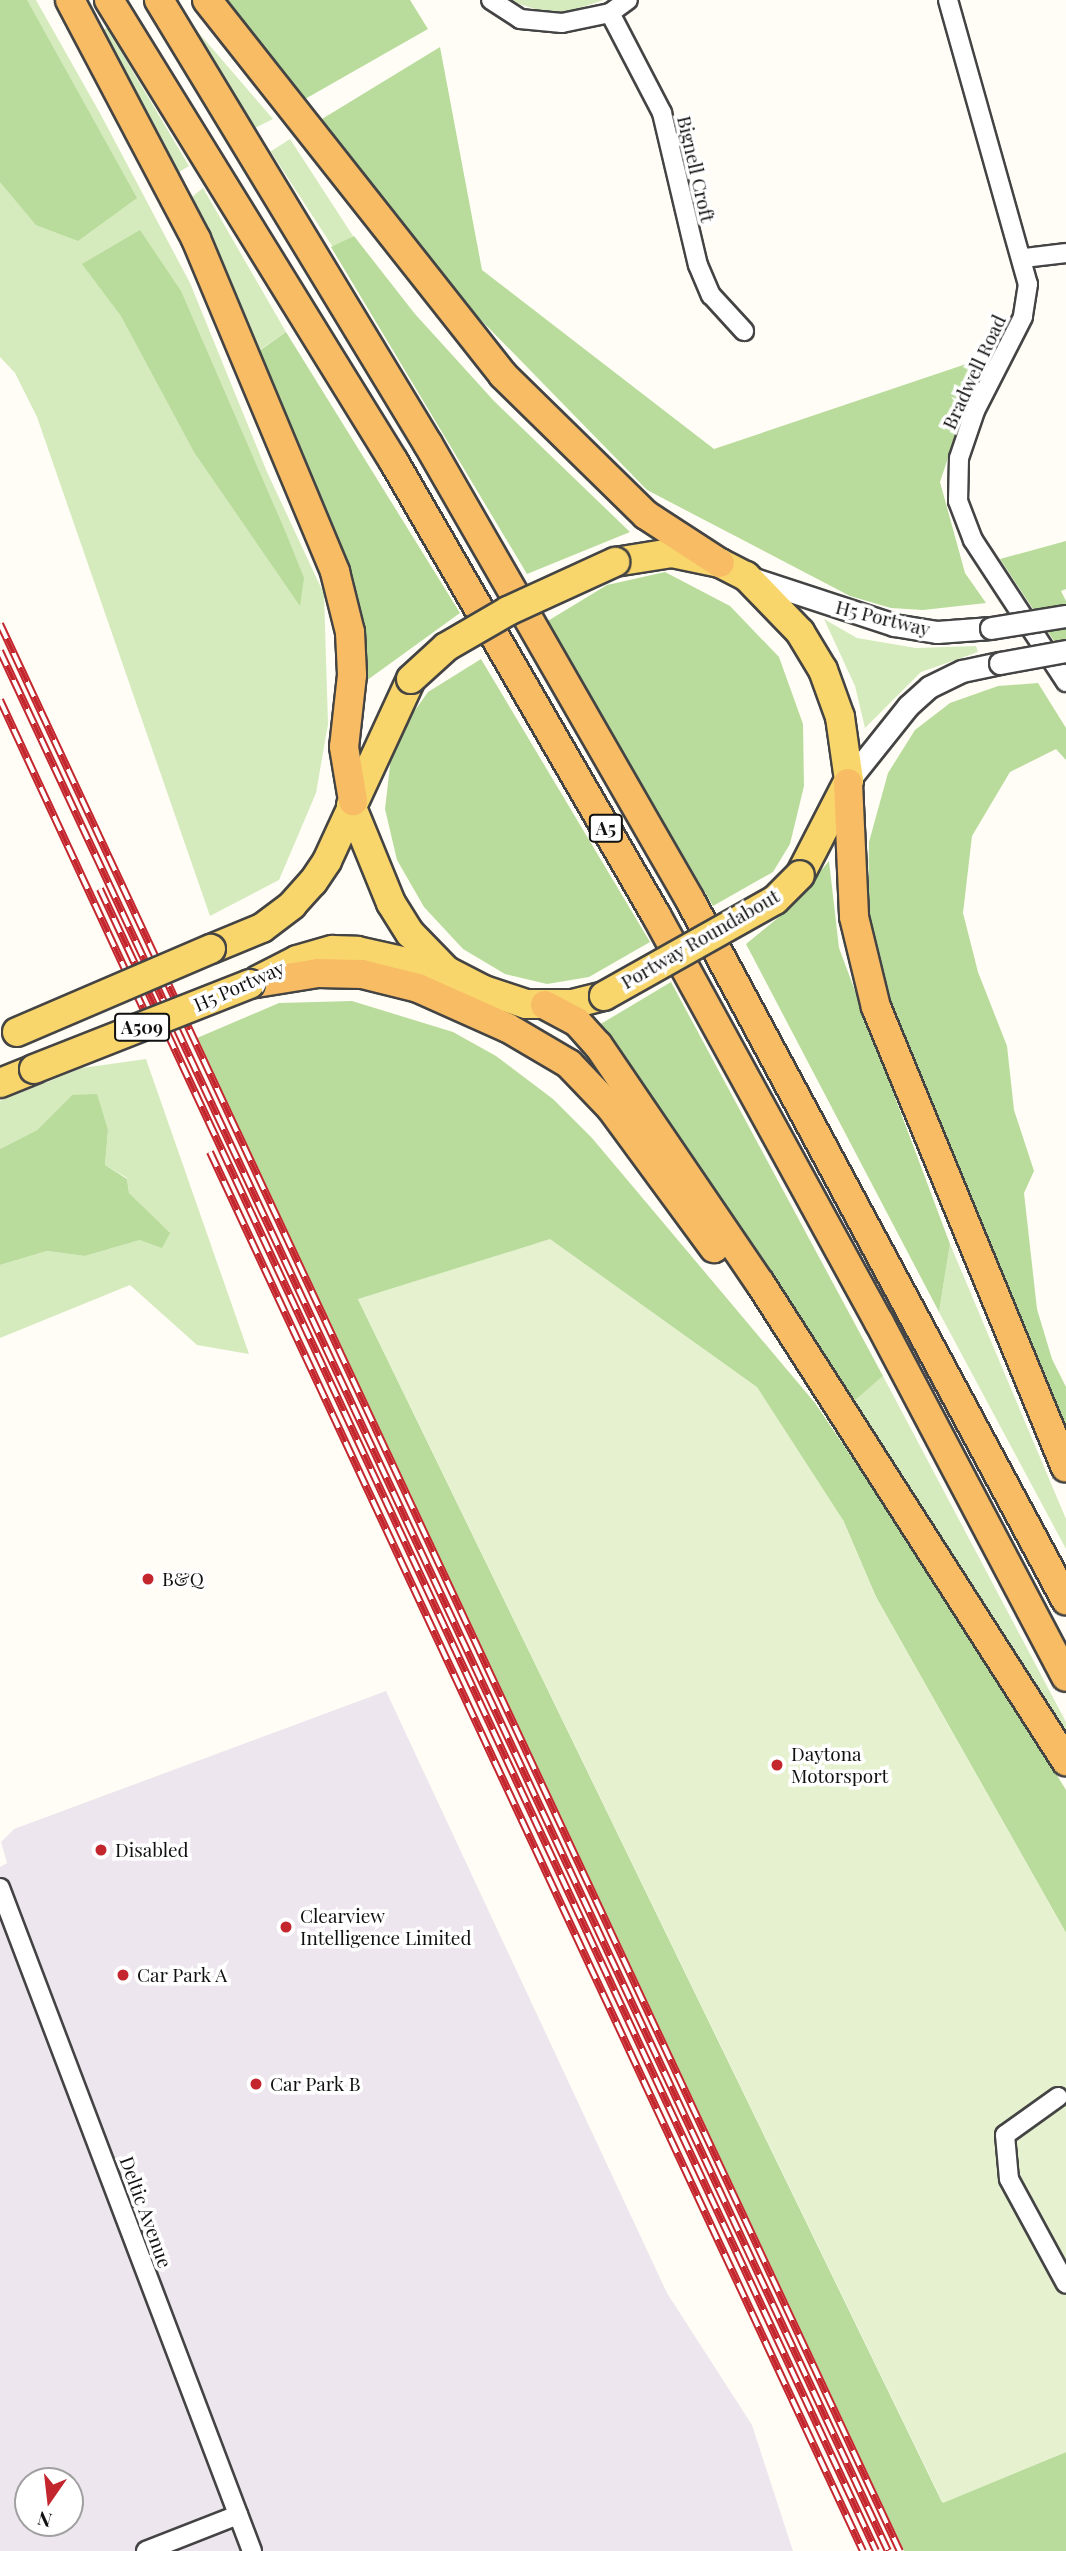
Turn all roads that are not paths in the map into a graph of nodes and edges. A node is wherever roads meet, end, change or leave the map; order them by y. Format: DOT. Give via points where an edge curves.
graph roads {
  1 [pos="70,0"];
  2 [pos="109,0"];
  3 [pos="159,0"];
  4 [pos="207,0"];
  5 [pos="491,0"];
  6 [pos="628,0"];
  7 [pos="948,0"];
  8 [pos="610,13"];
  9 [pos="1066,253"];
  10 [pos="1024,258"];
  11 [pos="744,331"];
  12 [pos="720,563"];
  13 [pos="746,576"];
  14 [pos="1066,616"];
  15 [pos="1066,651"];
  16 [pos="1066,682"];
  17 [pos="848,781"];
  18 [pos="352,803"];
  19 [pos="447,971"];
  20 [pos="250,984"];
  21 [pos="545,1005"];
  22 [pos="8,1035"];
  23 [pos="0,1083"];
  24 [pos="847,1422"];
  25 [pos="1066,1467"];
  26 [pos="1066,1600"];
  27 [pos="1066,1678"];
  28 [pos="1066,1761"];
  29 [pos="0,1888"];
  30 [pos="6,1917"];
  31 [pos="1058,2097"];
  32 [pos="1066,2284"];
  33 [pos="238,2515"];
  34 [pos="146,2551"];
  35 [pos="252,2551"];
  1 -- 18 [label="highway" via="196,239 335,572 350,632 352,675 344,747"];
  2 -- 27 [label="highway, A5" via="394,462 656,915 879,1322"];
  3 -- 26 [label="highway, A5" via="428,444 684,888"];
  4 -- 12 [label="highway" via="503,375 646,515"];
  5 -- 8 [label="street" via="520,19 562,23"];
  6 -- 8 [label="street"];
  7 -- 10 [label="street, Bradwell Road"];
  8 -- 11 [label="street, Bignell Croft" via="662,113 698,265 711,295"];
  9 -- 10 [label="street"];
  10 -- 16 [label="street, Bradwell Road" via="1028,285 1023,317 975,411 959,458 958,501 973,540"];
  12 -- 13 [label="main road"];
  12 -- 18 [label="main road, bridge" via="672,553 615,562 446,647 411,679"];
  13 -- 14 [label="street, H5 Portway, bridge" via="894,625 937,632"];
  13 -- 17 [label="main road" via="800,632 823,670 840,717"];
  15 -- 17 [label="street, bridge" via="962,671 929,687 908,706"];
  17 -- 21 [label="main road, Portway Roundabout, bridge" via="800,875 775,900 604,996"];
  17 -- 25 [label="highway" via="854,916 876,1007"];
  18 -- 19 [label="main road, Portway Roundabout" via="391,903 411,933"];
  18 -- 22 [label="main road, A509, bridge" via="327,861 292,905 262,928"];
  19 -- 20 [label="main road, H5 Portway / A509" via="370,953 333,950 297,960"];
  19 -- 21 [label="main road, Portway Roundabout" via="505,998"];
  20 -- 23 [label="main road, H5 Portway / A509, bridge"];
  20 -- 24 [label="highway" via="318,973 373,977 418,988 508,1028 569,1064 611,1108"];
  21 -- 24 [label="highway" via="577,1022 598,1045 760,1283"];
  24 -- 28 [label="highway"];
  29 -- 30 [label="street, Deltic Avenue"];
  30 -- 33 [label="street, Deltic Avenue"];
  31 -- 32 [label="street" via="1005,2135 1009,2179"];
  33 -- 34 [label="street"];
  33 -- 35 [label="street, Deltic Avenue"];
}
